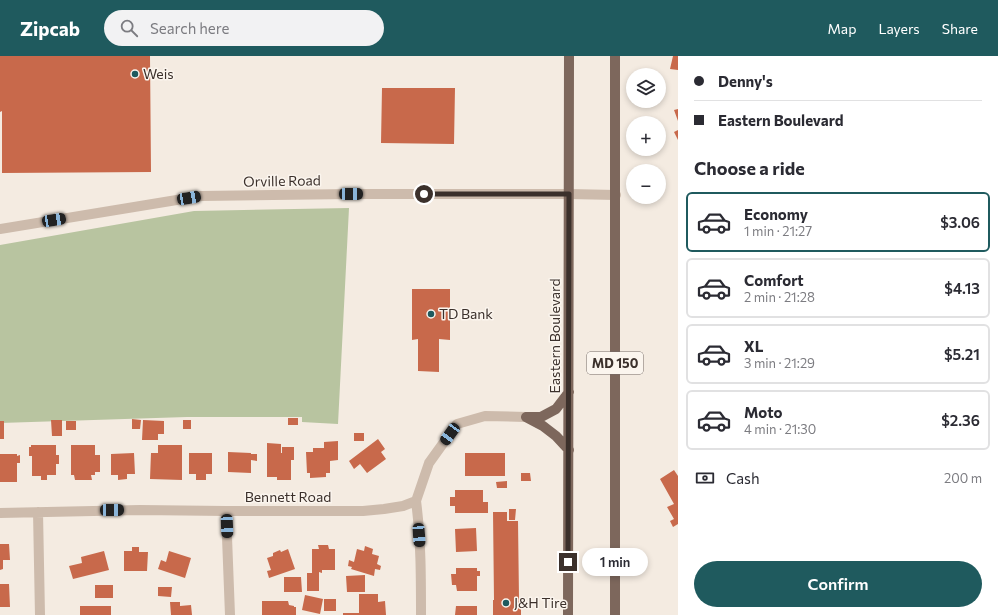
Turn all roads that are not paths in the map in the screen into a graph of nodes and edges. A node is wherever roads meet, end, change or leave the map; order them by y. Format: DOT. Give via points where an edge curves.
graph roads {
  1 [pos="569,56"];
  2 [pos="616,56"];
  3 [pos="569,194"];
  4 [pos="616,195"];
  5 [pos="0,229"];
  6 [pos="569,392"];
  7 [pos="526,417"];
  8 [pos="569,450"];
  9 [pos="416,501"];
  10 [pos="38,512"];
  11 [pos="226,512"];
  12 [pos="0,513"];
  13 [pos="40,615"];
  14 [pos="230,615"];
  15 [pos="421,615"];
  16 [pos="568,615"];
  17 [pos="615,615"];
  1 -- 3 [label="main road, Eastern Boulevard / MD 150"];
  2 -- 4 [label="main road, MD 150"];
  3 -- 4 [label="street, Orville Road"];
  3 -- 5 [label="street, Orville Road" via="202,196"];
  3 -- 6 [label="main road, Eastern Boulevard / MD 150"];
  4 -- 17 [label="main road, MD 150"];
  6 -- 7 [label="main road" via="556,409 541,417"];
  6 -- 8 [label="main road, Eastern Boulevard / MD 150"];
  7 -- 8 [label="main road" via="547,429"];
  7 -- 9 [label="street" via="485,416 457,424 429,463"];
  8 -- 16 [label="main road, Eastern Boulevard / MD 150"];
  9 -- 11 [label="street, Bennett Road" via="396,507 363,511"];
  9 -- 15 [label="street" via="421,559"];
  10 -- 11 [label="street, Bennett Road"];
  10 -- 12 [label="street, Bennett Road"];
  10 -- 13 [label="street"];
  11 -- 14 [label="street"];
}
